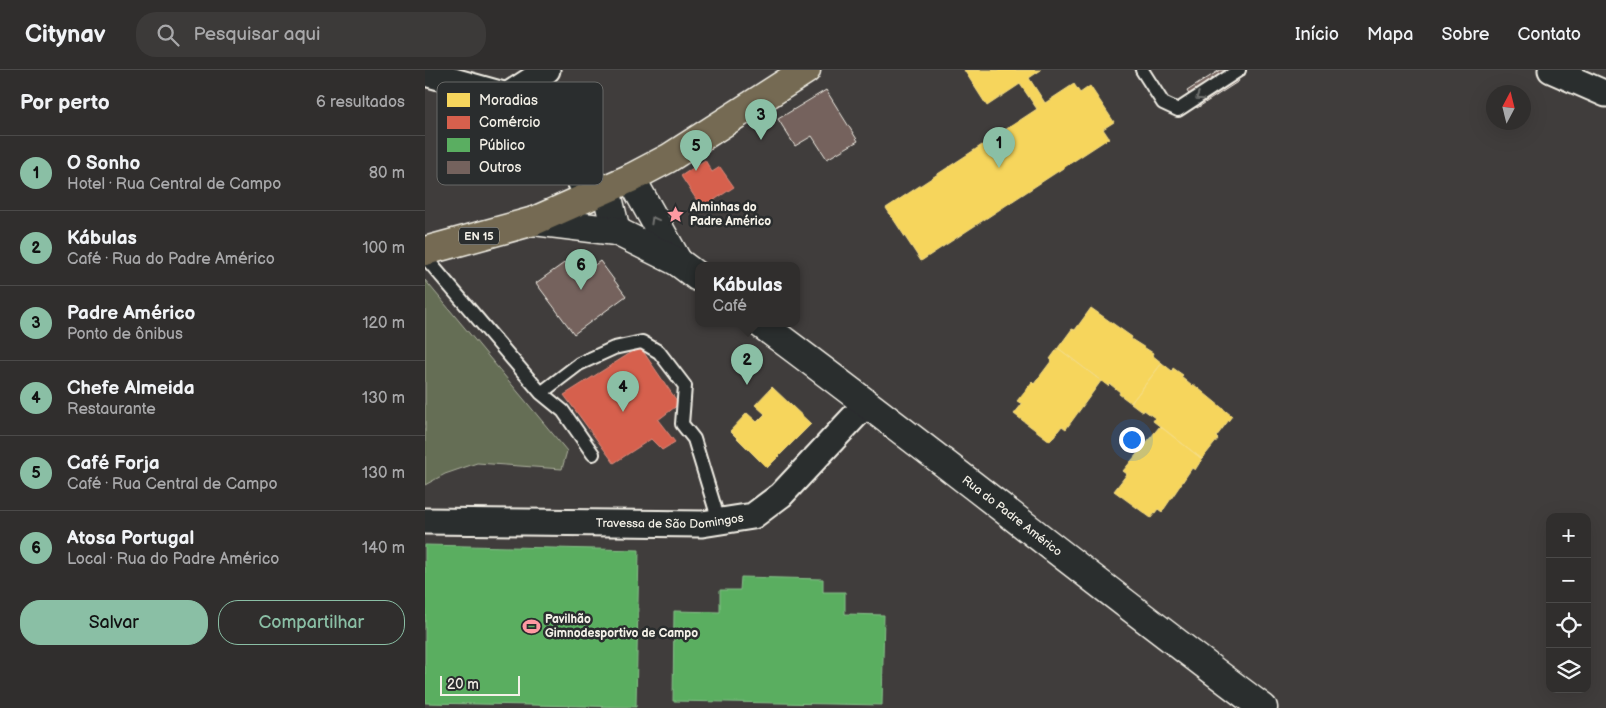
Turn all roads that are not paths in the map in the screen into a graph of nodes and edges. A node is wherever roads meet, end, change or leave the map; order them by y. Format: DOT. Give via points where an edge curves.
graph roads {
  1 [pos="547,70"];
  2 [pos="806,70"];
  3 [pos="1142,70"];
  4 [pos="1239,70"];
  5 [pos="1551,70"];
  6 [pos="425,72"];
  7 [pos="459,82"];
  8 [pos="529,82"];
  9 [pos="1606,94"];
  10 [pos="631,178"];
  11 [pos="591,185"];
  12 [pos="596,193"];
  13 [pos="534,221"];
  14 [pos="616,231"];
  15 [pos="425,251"];
  16 [pos="425,257"];
  17 [pos="688,270"];
  18 [pos="765,327"];
  19 [pos="541,394"];
  20 [pos="867,403"];
  21 [pos="593,454"];
  22 [pos="425,521"];
  23 [pos="719,521"];
  24 [pos="1263,708"];
  1 -- 8 [label="street"];
  2 -- 10 [label="main road, EN 15" via="669,158"];
  4 -- 3 [label="lane, one-way" via="1178,110 1163,103"];
  5 -- 9 [label="street"];
  6 -- 7 [label="street"];
  10 -- 12 [label="main road, EN 15"];
  17 -- 10 [label="street, one-way"];
  11 -- 12 [label="street"];
  12 -- 13 [label="main road, EN 15"];
  12 -- 14 [label="street"];
  13 -- 14 [label="street"];
  13 -- 15 [label="main road, EN 15"];
  14 -- 17 [label="street"];
  16 -- 19 [label="lane"];
  18 -- 20 [label="street, Rua do Padre Américo"];
  19 -- 21 [label="lane" via="563,411"];
  19 -- 23 [label="lane" via="579,364 615,348 642,342 659,352 685,386 682,424 695,439"];
  20 -- 23 [label="street, Travessa de São Domingos" via="781,495 753,516"];
  20 -- 24 [label="street, Rua do Padre Américo"];
  22 -- 23 [label="street, Travessa de São Domingos" via="702,524"];
}
